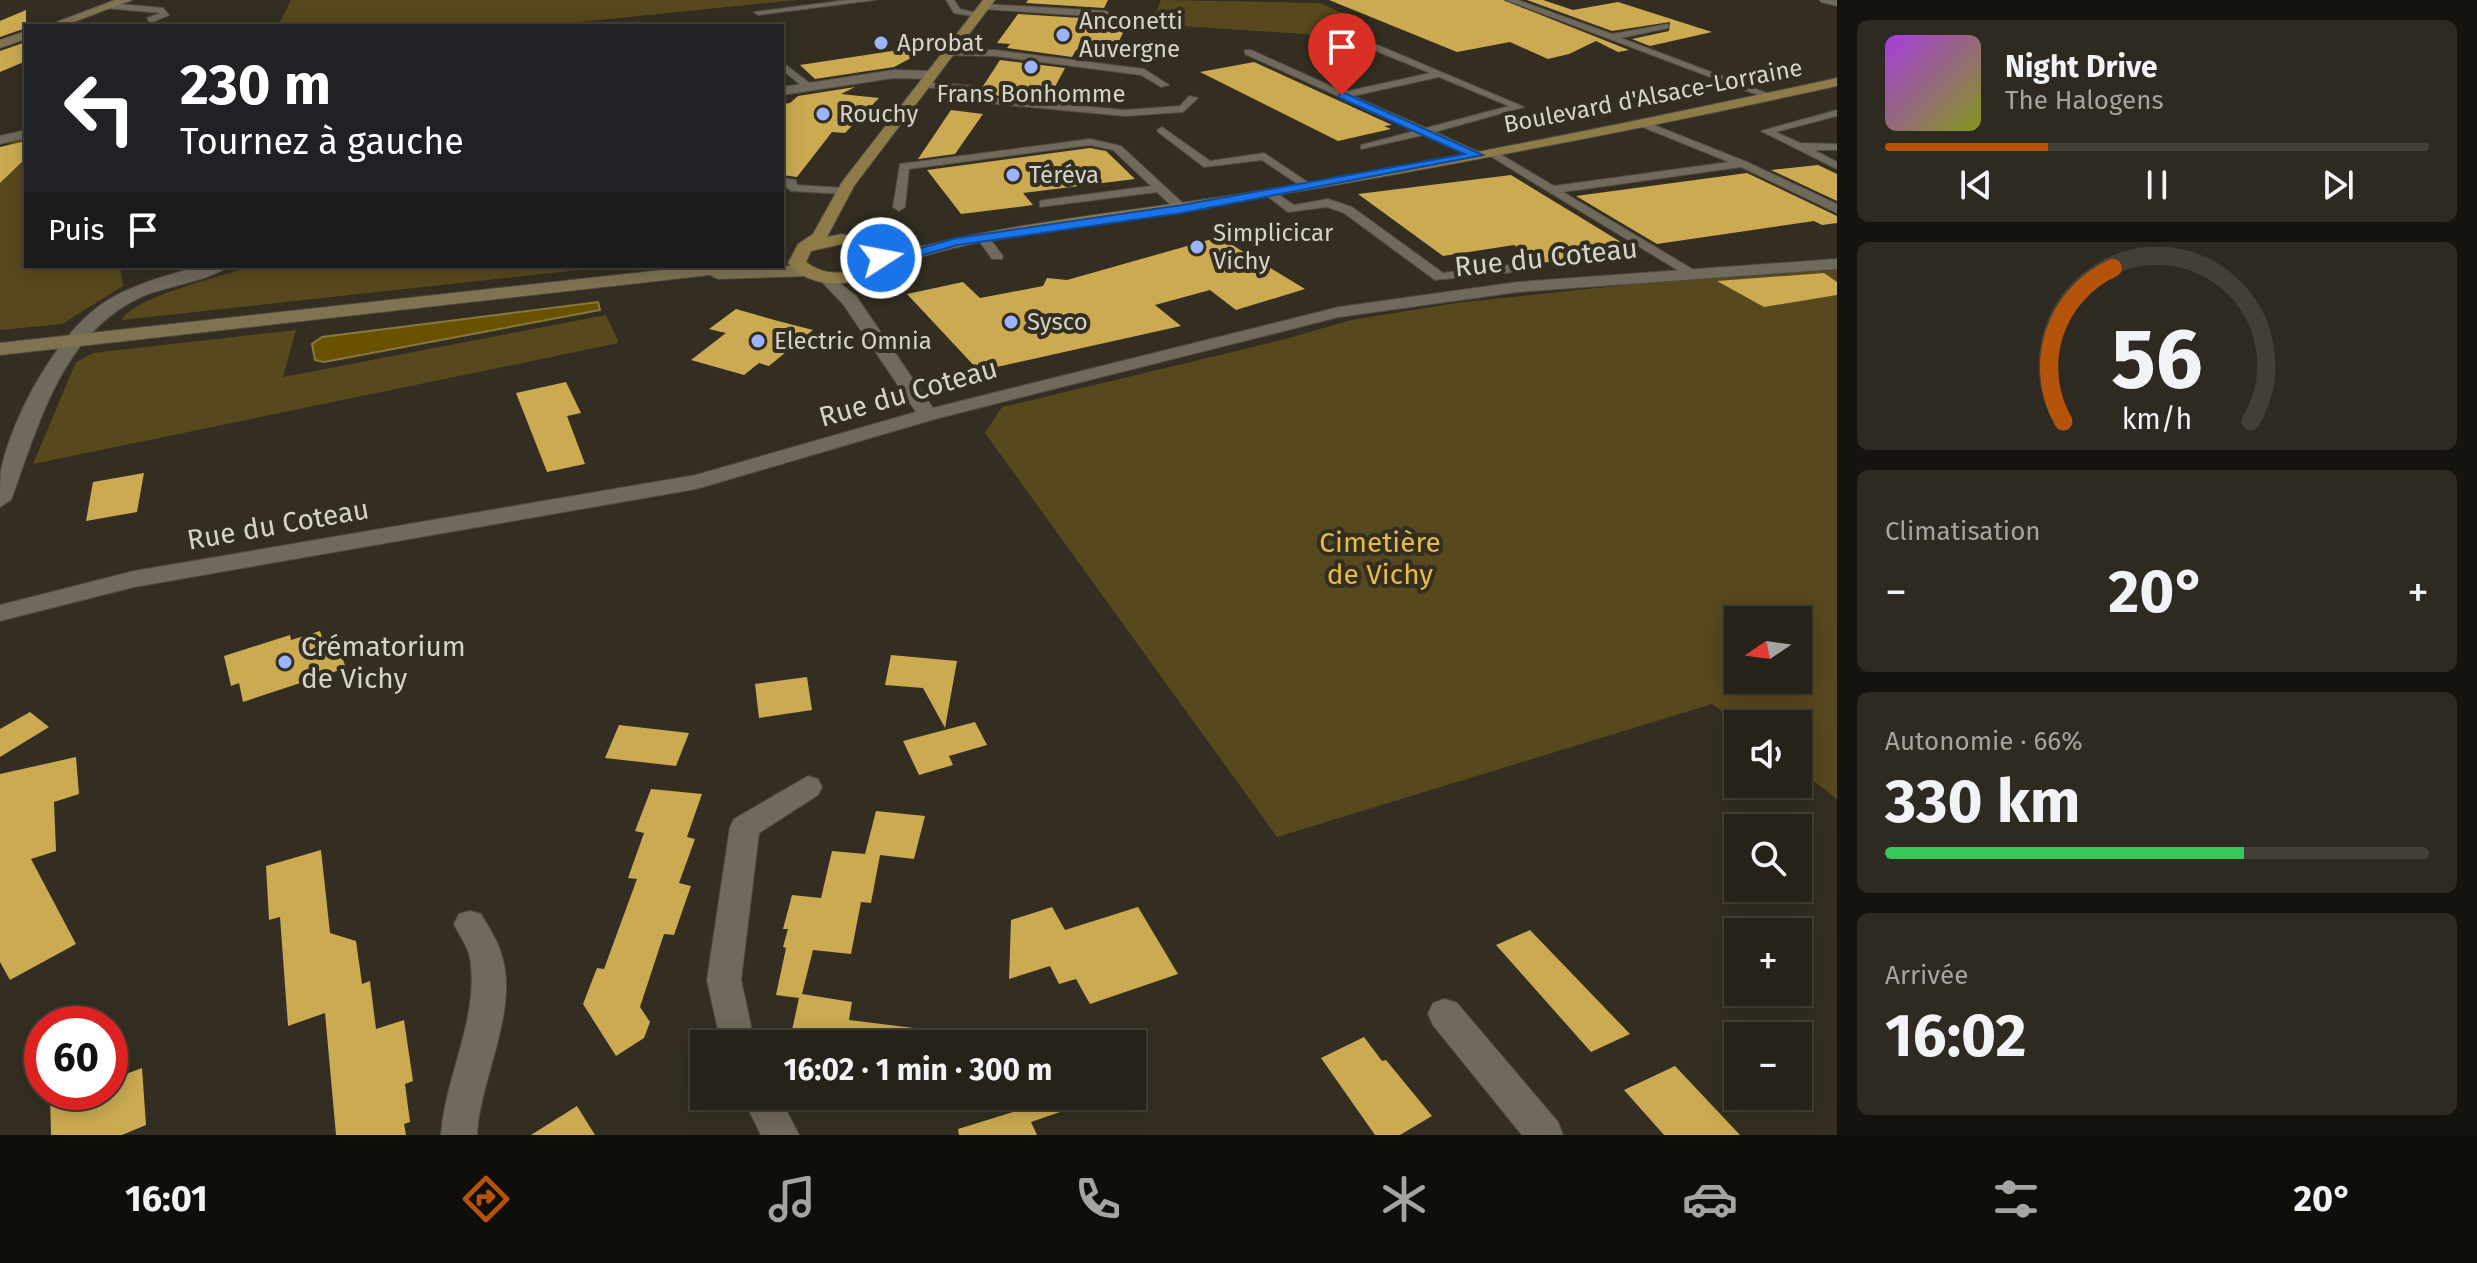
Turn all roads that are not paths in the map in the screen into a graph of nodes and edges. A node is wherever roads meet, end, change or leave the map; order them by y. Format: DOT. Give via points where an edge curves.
graph roads {
  1 [pos="126,0"];
  2 [pos="871,0"];
  3 [pos="950,0"];
  4 [pos="1510,0"];
  5 [pos="1824,0"];
  6 [pos="1837,3"];
  7 [pos="108,6"];
  8 [pos="984,7"];
  9 [pos="758,12"];
  10 [pos="1106,14"];
  11 [pos="150,20"];
  12 [pos="58,24"];
  13 [pos="1665,26"];
  14 [pos="23,37"];
  15 [pos="1611,37"];
  16 [pos="1325,42"];
  17 [pos="0,44"];
  18 [pos="1248,52"];
  19 [pos="948,53"];
  20 [pos="784,67"];
  21 [pos="1440,74"];
  22 [pos="927,80"];
  23 [pos="1837,82"];
  24 [pos="1164,85"];
  25 [pos="809,87"];
  26 [pos="784,91"];
  27 [pos="1342,95"];
  28 [pos="1193,98"];
  29 [pos="1775,98"];
  30 [pos="1837,113"];
  31 [pos="1644,124"];
  32 [pos="1162,130"];
  33 [pos="1420,131"];
  34 [pos="24,134"];
  35 [pos="0,140"];
  36 [pos="1798,146"];
  37 [pos="1365,147"];
  38 [pos="1837,147"];
  39 [pos="1484,154"];
  40 [pos="1743,164"];
  41 [pos="1837,166"];
  42 [pos="784,181"];
  43 [pos="1309,187"];
  44 [pos="1160,188"];
  45 [pos="1552,190"];
  46 [pos="1271,194"];
  47 [pos="841,199"];
  48 [pos="1044,204"];
  49 [pos="899,207"];
  50 [pos="1182,209"];
  51 [pos="1837,209"];
  52 [pos="983,238"];
  53 [pos="852,240"];
  54 [pos="957,241"];
  55 [pos="870,245"];
  56 [pos="798,251"];
  57 [pos="997,256"];
  58 [pos="1837,264"];
  59 [pos="1533,266"];
  60 [pos="874,267"];
  61 [pos="213,268"];
  62 [pos="720,268"];
  63 [pos="807,271"];
  64 [pos="1689,273"];
  65 [pos="662,277"];
  66 [pos="826,277"];
  67 [pos="850,300"];
  68 [pos="74,341"];
  69 [pos="0,349"];
  70 [pos="928,415"];
  71 [pos="0,500"];
  72 [pos="0,613"];
  73 [pos="808,787"];
  74 [pos="470,924"];
  75 [pos="1445,1014"];
  76 [pos="735,1030"];
  77 [pos="768,1110"];
  78 [pos="459,1135"];
  79 [pos="781,1135"];
  80 [pos="1545,1135"];
  1 -- 7 [label="street"];
  2 -- 9 [label="lane"];
  3 -- 8 [label="lane" via="957,11"];
  4 -- 15 [label="lane"];
  5 -- 6 [label="lane"];
  7 -- 11 [label="lane" via="163,11 165,15"];
  7 -- 12 [label="street"];
  8 -- 10 [label="lane"];
  8 -- 19 [label="main road"];
  13 -- 15 [label="lane"];
  14 -- 17 [label="street"];
  15 -- 29 [label="lane"];
  16 -- 21 [label="lane" via="1365,43"];
  18 -- 27 [label="lane"];
  19 -- 22 [label="main road"];
  19 -- 24 [label="lane" via="995,53 1144,72"];
  20 -- 25 [label="lane"];
  21 -- 27 [label="lane"];
  21 -- 33 [label="lane" via="1519,107"];
  22 -- 25 [label="street" via="894,74"];
  22 -- 28 [label="lane" via="970,88 964,98 1125,113 1183,109"];
  22 -- 47 [label="main road"];
  23 -- 29 [label="main road, Boulevard d'Alsace-Lorraine"];
  25 -- 26 [label="street"];
  27 -- 33 [label="lane"];
  29 -- 31 [label="main road, Boulevard d'Alsace-Lorraine"];
  30 -- 36 [label="lane" via="1766,131"];
  31 -- 39 [label="main road, Boulevard d'Alsace-Lorraine"];
  31 -- 40 [label="lane"];
  32 -- 43 [label="lane" via="1208,165 1264,156"];
  33 -- 37 [label="lane"];
  33 -- 39 [label="lane"];
  34 -- 35 [label="street"];
  36 -- 38 [label="lane"];
  36 -- 41 [label="lane"];
  39 -- 43 [label="main road, Boulevard d'Alsace-Lorraine"];
  39 -- 45 [label="lane"];
  40 -- 45 [label="lane"];
  40 -- 51 [label="lane"];
  42 -- 47 [label="lane" via="792,182 791,188"];
  43 -- 46 [label="main road, Boulevard d'Alsace-Lorraine"];
  44 -- 48 [label="lane"];
  44 -- 49 [label="lane" via="1117,148 1090,142 904,166"];
  44 -- 50 [label="lane"];
  45 -- 64 [label="lane"];
  46 -- 50 [label="main road, Boulevard d'Alsace-Lorraine"];
  46 -- 59 [label="lane" via="1292,209 1328,203 1348,210 1440,277"];
  47 -- 53 [label="main road"];
  47 -- 56 [label="main road"];
  50 -- 52 [label="main road, Boulevard d'Alsace-Lorraine"];
  52 -- 54 [label="main road, Boulevard d'Alsace-Lorraine"];
  52 -- 57 [label="lane"];
  53 -- 55 [label="main road, Boulevard d'Alsace-Lorraine"];
  53 -- 56 [label="main road"];
  54 -- 55 [label="main road, Boulevard d'Alsace-Lorraine"];
  54 -- 60 [label="main road, Boulevard d'Alsace-Lorraine"];
  55 -- 60 [label="main road" via="881,253"];
  56 -- 63 [label="main road" via="797,263"];
  58 -- 64 [label="street, Rue du Coteau"];
  60 -- 66 [label="main road, Boulevard d'Alsace-Lorraine"];
  60 -- 67 [label="street"];
  61 -- 68 [label="street" via="118,302"];
  62 -- 65 [label="street"];
  63 -- 65 [label="street"];
  63 -- 66 [label="main road"];
  64 -- 70 [label="street, Rue du Coteau" via="1518,287 1339,312"];
  65 -- 68 [label="street"];
  66 -- 67 [label="street"];
  67 -- 70 [label="street"];
  68 -- 69 [label="street"];
  68 -- 71 [label="street" via="61,356"];
  70 -- 72 [label="street, Rue du Coteau" via="696,482 134,579"];
  73 -- 76 [label="street" via="745,827 724,980"];
  74 -- 78 [label="street" via="486,955 490,991 458,1112"];
  75 -- 80 [label="street"];
  77 -- 79 [label="street"];
}
